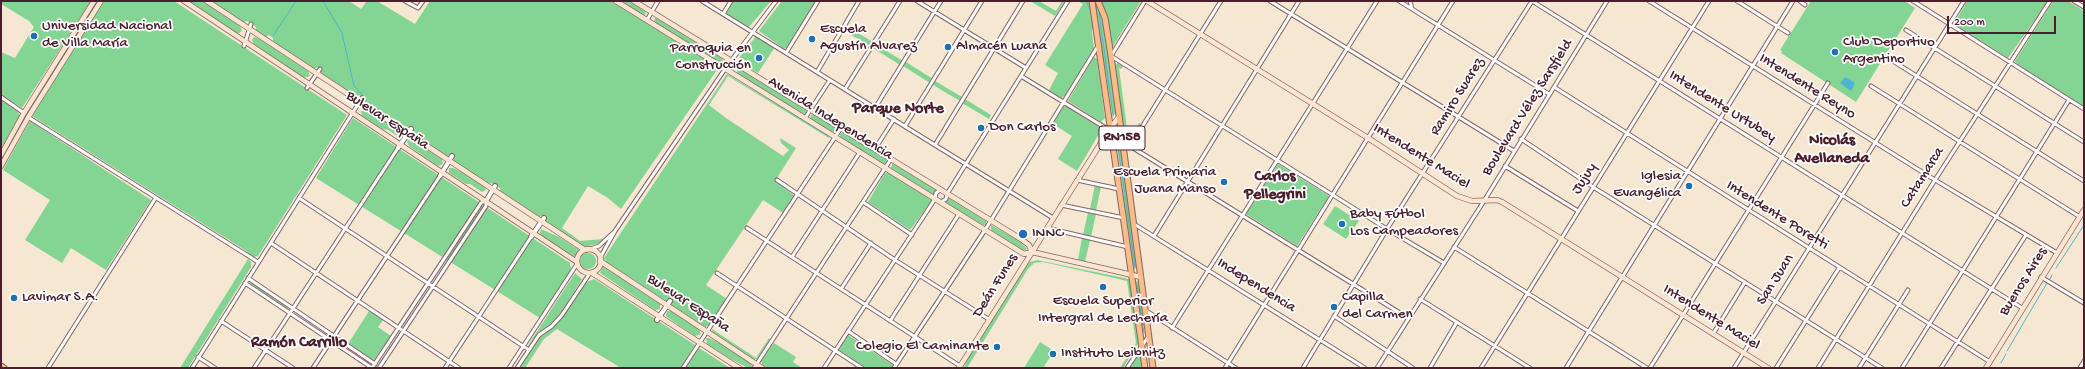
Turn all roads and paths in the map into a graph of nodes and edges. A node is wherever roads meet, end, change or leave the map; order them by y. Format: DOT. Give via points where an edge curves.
graph roads {
  1 [pos="94,1"];
  2 [pos="101,1"];
  3 [pos="184,1"];
  4 [pos="207,1"];
  5 [pos="405,1"];
  6 [pos="424,1"];
  7 [pos="616,1"];
  8 [pos="634,1"];
  9 [pos="658,1"];
  10 [pos="702,1"];
  11 [pos="731,1"];
  12 [pos="776,1"];
  13 [pos="818,1"];
  14 [pos="860,1"];
  15 [pos="900,1"];
  16 [pos="918,1"];
  17 [pos="941,1"];
  18 [pos="982,1"];
  19 [pos="1023,1"];
  20 [pos="1068,1"];
  21 [pos="1092,1"];
  22 [pos="1098,1"];
  23 [pos="1146,1"];
  24 [pos="1221,1"];
  25 [pos="1270,1"];
  26 [pos="1299,1"];
  27 [pos="1377,1"];
  28 [pos="1399,1"];
  29 [pos="1410,1"];
  30 [pos="1453,1"];
  31 [pos="1532,1"];
  32 [pos="1607,1"];
  33 [pos="1649,1"];
  34 [pos="1709,1"];
  35 [pos="1737,1"];
  36 [pos="1793,1"];
  37 [pos="1800,1"];
  38 [pos="1913,1"];
  39 [pos="1964,1"];
  40 [pos="2050,1"];
  41 [pos="2074,1"];
  42 [pos="1805,5"];
  43 [pos="2084,7"];
  44 [pos="1412,9"];
  45 [pos="652,12"];
  46 [pos="935,12"];
  47 [pos="1291,13"];
  48 [pos="723,14"];
  49 [pos="647,20"];
  50 [pos="1949,25"];
  51 [pos="250,26"];
  52 [pos="1438,26"];
  53 [pos="1777,26"];
  54 [pos="1692,28"];
  55 [pos="964,30"];
  56 [pos="1906,30"];
  57 [pos="753,32"];
  58 [pos="1788,33"];
  59 [pos="1200,35"];
  60 [pos="1586,35"];
  61 [pos="245,44"];
  62 [pos="1099,44"];
  63 [pos="994,48"];
  64 [pos="1347,48"];
  65 [pos="1934,48"];
  66 [pos="786,53"];
  67 [pos="1111,56"];
  68 [pos="1888,58"];
  69 [pos="730,60"];
  70 [pos="1494,60"];
  71 [pos="2010,63"];
  72 [pos="737,64"];
  73 [pos="1752,66"];
  74 [pos="724,68"];
  75 [pos="1026,68"];
  76 [pos="1256,70"];
  77 [pos="318,71"];
  78 [pos="731,72"];
  79 [pos="817,72"];
  80 [pos="1021,76"];
  81 [pos="1917,76"];
  82 [pos="830,80"];
  83 [pos="1659,81"];
  84 [pos="1403,82"];
  85 [pos="1828,83"];
  86 [pos="308,86"];
  87 [pos="1871,86"];
  88 [pos="1995,86"];
  89 [pos="1554,87"];
  90 [pos="846,89"];
  91 [pos="1166,90"];
  92 [pos="1549,94"];
  93 [pos="1,97"];
  94 [pos="360,100"];
  95 [pos="2069,100"];
  96 [pos="1064,102"];
  97 [pos="1900,104"];
  98 [pos="1312,105"];
  99 [pos="1815,105"];
  100 [pos="875,108"];
  101 [pos="811,110"];
  102 [pos="2084,110"];
  103 [pos="24,113"];
  104 [pos="351,114"];
  105 [pos="1977,114"];
  106 [pos="29,116"];
  107 [pos="1119,117"];
  108 [pos="1459,117"];
  109 [pos="805,118"];
  110 [pos="1720,118"];
  111 [pos="894,119"];
  112 [pos="2054,124"];
  113 [pos="1222,125"];
  114 [pos="905,126"];
  115 [pos="841,128"];
  116 [pos="1110,128"];
  117 [pos="411,129"];
  118 [pos="408,134"];
  119 [pos="1626,134"];
  120 [pos="835,137"];
  121 [pos="1368,138"];
  122 [pos="1521,139"];
  123 [pos="1959,142"];
  124 [pos="2084,142"];
  125 [pos="1876,143"];
  126 [pos="935,145"];
  127 [pos="1123,145"];
  128 [pos="399,146"];
  129 [pos="1130,146"];
  130 [pos="875,149"];
  131 [pos="2037,151"];
  132 [pos="860,152"];
  133 [pos="1514,152"];
  134 [pos="1,155"];
  135 [pos="452,156"];
  136 [pos="1781,157"];
  137 [pos="891,160"];
  138 [pos="1278,160"];
  139 [pos="449,161"];
  140 [pos="966,164"];
  141 [pos="1,166"];
  142 [pos="1505,166"];
  143 [pos="886,168"];
  144 [pos="1686,172"];
  145 [pos="441,174"];
  146 [pos="1423,174"];
  147 [pos="2020,179"];
  148 [pos="777,180"];
  149 [pos="1077,180"];
  150 [pos="1934,180"];
  151 [pos="2084,181"];
  152 [pos="1187,182"];
  153 [pos="1593,187"];
  154 [pos="494,188"];
  155 [pos="1119,189"];
  156 [pos="940,190"];
  157 [pos="1009,190"];
  158 [pos="947,194"];
  159 [pos="1333,194"];
  160 [pos="798,195"];
  161 [pos="1842,195"];
  162 [pos="299,198"];
  163 [pos="155,199"];
  164 [pos="935,199"];
  165 [pos="486,201"];
  166 [pos="1484,201"];
  167 [pos="864,202"];
  168 [pos="941,202"];
  169 [pos="1062,205"];
  170 [pos="1748,210"];
  171 [pos="2084,210"];
  172 [pos="822,211"];
  173 [pos="1578,212"];
  174 [pos="959,214"];
  175 [pos="1242,216"];
  176 [pos="1996,217"];
  177 [pos="2080,217"];
  178 [pos="1053,218"];
  179 [pos="1124,218"];
  180 [pos="542,220"];
  181 [pos="990,221"];
  182 [pos="1134,224"];
  183 [pos="1653,225"];
  184 [pos="847,227"];
  185 [pos="747,228"];
  186 [pos="1047,228"];
  187 [pos="345,229"];
  188 [pos="985,230"];
  189 [pos="1387,230"];
  190 [pos="615,231"];
  191 [pos="1902,233"];
  192 [pos="533,235"];
  193 [pos="912,235"];
  194 [pos="2026,235"];
  195 [pos="1154,236"];
  196 [pos="1561,239"];
  197 [pos="767,241"];
  198 [pos="271,243"];
  199 [pos="871,243"];
  200 [pos="1128,246"];
  201 [pos="1454,247"];
  202 [pos="1809,249"];
  203 [pos="587,250"];
  204 [pos="1298,250"];
  205 [pos="1032,252"];
  206 [pos="2057,253"];
  207 [pos="387,256"];
  208 [pos="792,257"];
  209 [pos="600,260"];
  210 [pos="895,260"];
  211 [pos="258,262"];
  212 [pos="577,263"];
  213 [pos="1444,263"];
  214 [pos="1715,263"];
  215 [pos="1839,268"];
  216 [pos="1208,270"];
  217 [pos="1962,271"];
  218 [pos="316,273"];
  219 [pos="591,273"];
  220 [pos="717,273"];
  221 [pos="817,273"];
  222 [pos="920,275"];
  223 [pos="1132,276"];
  224 [pos="1621,276"];
  225 [pos="1141,277"];
  226 [pos="2041,277"];
  227 [pos="248,278"];
  228 [pos="1745,282"];
  229 [pos="245,283"];
  230 [pos="428,283"];
  231 [pos="1354,284"];
  232 [pos="737,286"];
  233 [pos="1869,286"];
  234 [pos="433,287"];
  235 [pos="840,289"];
  236 [pos="1991,289"];
  237 [pos="1908,290"];
  238 [pos="944,292"];
  239 [pos="1528,293"];
  240 [pos="1420,299"];
  241 [pos="357,301"];
  242 [pos="1776,301"];
  243 [pos="668,303"];
  244 [pos="2084,303"];
  245 [pos="1899,304"];
  246 [pos="1264,305"];
  247 [pos="866,306"];
  248 [pos="293,308"];
  249 [pos="2022,308"];
  250 [pos="1145,310"];
  251 [pos="290,313"];
  252 [pos="1334,316"];
  253 [pos="1683,316"];
  254 [pos="478,317"];
  255 [pos="658,318"];
  256 [pos="787,318"];
  257 [pos="1408,318"];
  258 [pos="990,320"];
  259 [pos="1806,320"];
  260 [pos="221,321"];
  261 [pos="890,321"];
  262 [pos="1457,322"];
  263 [pos="1930,324"];
  264 [pos="398,328"];
  265 [pos="1172,328"];
  266 [pos="404,331"];
  267 [pos="1588,331"];
  268 [pos="707,332"];
  269 [pos="848,332"];
  270 [pos="1713,334"];
  271 [pos="334,336"];
  272 [pos="1148,336"];
  273 [pos="914,337"];
  274 [pos="1836,339"];
  275 [pos="331,341"];
  276 [pos="1319,341"];
  277 [pos="700,342"];
  278 [pos="1958,342"];
  279 [pos="524,346"];
  280 [pos="1142,346"];
  281 [pos="1494,346"];
  282 [pos="265,350"];
  283 [pos="529,350"];
  284 [pos="836,350"];
  285 [pos="1387,350"];
  286 [pos="1744,352"];
  287 [pos="198,357"];
  288 [pos="1866,358"];
  289 [pos="2084,361"];
  290 [pos="449,362"];
  291 [pos="1990,362"];
  292 [pos="1228,363"];
  293 [pos="375,364"];
  294 [pos="896,364"];
  295 [pos="1,366"];
  296 [pos="756,366"];
  297 [pos="960,367"];
  298 [pos="4,368"];
  299 [pos="48,368"];
  300 [pos="192,368"];
  301 [pos="215,368"];
  302 [pos="254,368"];
  303 [pos="293,368"];
  304 [pos="313,368"];
  305 [pos="372,368"];
  306 [pos="380,368"];
  307 [pos="444,368"];
  308 [pos="458,368"];
  309 [pos="509,368"];
  310 [pos="517,368"];
  311 [pos="683,368"];
  312 [pos="739,368"];
  313 [pos="762,368"];
  314 [pos="824,368"];
  315 [pos="862,368"];
  316 [pos="894,368"];
  317 [pos="1127,368"];
  318 [pos="1145,368"];
  319 [pos="1153,368"];
  320 [pos="1225,368"];
  321 [pos="1236,368"];
  322 [pos="1303,368"];
  323 [pos="1365,368"];
  324 [pos="1377,368"];
  325 [pos="1413,368"];
  326 [pos="1430,368"];
  327 [pos="1481,368"];
  328 [pos="1530,368"];
  329 [pos="1566,368"];
  330 [pos="1648,368"];
  331 [pos="1734,368"];
  332 [pos="1768,368"];
  333 [pos="1776,368"];
  334 [pos="1818,368"];
  335 [pos="1859,368"];
  336 [pos="1882,368"];
  337 [pos="1902,368"];
  338 [pos="1941,368"];
  339 [pos="1986,368"];
  340 [pos="2080,368"];
  1 -- 103 [label="main road"];
  2 -- 106 [label="main road"];
  3 -- 61 [label="main road, Bulevar España"];
  4 -- 51 [label="main road, Bulevar España"];
  5 -- 6 [label="street" via="417,8"];
  7 -- 49 [label="main road, Avenida Independencia"];
  8 -- 45 [label="main road, Avenida Independencia"];
  9 -- 45 [label="street"];
  10 -- 48 [label="street"];
  11 -- 48 [label="street"];
  12 -- 57 [label="street"];
  13 -- 66 [label="street"];
  14 -- 79 [label="street"];
  15 -- 90 [label="street"];
  16 -- 46 [label="street"];
  17 -- 46 [label="street"];
  18 -- 55 [label="street"];
  19 -- 63 [label="street"];
  20 -- 75 [label="street"];
  21 -- 62 [label="main road, RN158"];
  22 -- 67 [label="main road, RN158" via="1105,18"];
  23 -- 59 [label="main road, Intendente Maciel"];
  23 -- 67 [label="street"];
  24 -- 59 [label="street"];
  25 -- 47 [label="street"];
  26 -- 47 [label="street"];
  27 -- 64 [label="street"];
  28 -- 44 [label="street"];
  29 -- 44 [label="street"];
  30 -- 52 [label="street"];
  31 -- 60 [label="street, Intendente Urtubey"];
  31 -- 70 [label="street, Ramiro Suarez"];
  32 -- 60 [label="street, Boulevard Vélez Sarsfield"];
  33 -- 54 [label="street, Intendente Reyno"];
  34 -- 54 [label="street, Jujuy"];
  35 -- 53 [label="street"];
  36 -- 53 [label="street"];
  37 -- 42 [label="street"];
  38 -- 50 [label="street"];
  39 -- 50 [label="street, San Juan"];
  40 -- 71 [label="street, Catamarca"];
  41 -- 43 [label="street"];
  44 -- 52 [label="street"];
  45 -- 49 [label="street"];
  45 -- 69 [label="main road, Avenida Independencia"];
  46 -- 55 [label="street"];
  46 -- 100 [label="street"];
  47 -- 64 [label="street"];
  47 -- 76 [label="street"];
  48 -- 57 [label="street"];
  49 -- 74 [label="main road, Avenida Independencia"];
  50 -- 65 [label="street, San Juan"];
  50 -- 71 [label="street"];
  51 -- 61 [label="street"];
  51 -- 77 [label="main road, Bulevar España"];
  52 -- 70 [label="street"];
  52 -- 84 [label="street"];
  53 -- 58 [label="street"];
  53 -- 73 [label="street"];
  54 -- 73 [label="street, Intendente Reyno"];
  54 -- 83 [label="street, Jujuy"];
  55 -- 63 [label="street"];
  55 -- 114 [label="street"];
  56 -- 65 [label="street"];
  57 -- 66 [label="street"];
  57 -- 69 [label="street"];
  59 -- 76 [label="main road, Intendente Maciel"];
  59 -- 91 [label="street"];
  60 -- 83 [label="street, Intendente Urtubey"];
  60 -- 89 [label="street, Boulevard Vélez Sarsfield"];
  61 -- 86 [label="main road, Bulevar España"];
  62 -- 96 [label="street"];
  62 -- 116 [label="main road, RN158"];
  63 -- 75 [label="street"];
  63 -- 126 [label="street"];
  64 -- 84 [label="street"];
  64 -- 98 [label="street"];
  65 -- 81 [label="street, San Juan"];
  65 -- 88 [label="street"];
  66 -- 79 [label="street"];
  67 -- 91 [label="street"];
  67 -- 107 [label="main road, RN158"];
  68 -- 81 [label="street"];
  69 -- 72 [label="main road, Avenida Independencia"];
  69 -- 74 [label="main road" via="724,62"];
  70 -- 92 [label="street"];
  70 -- 108 [label="street, Ramiro Suarez"];
  71 -- 88 [label="street, Catamarca"];
  71 -- 95 [label="street"];
  72 -- 78 [label="main road"];
  72 -- 101 [label="main road, Avenida Independencia"];
  73 -- 99 [label="street, Intendente Reyno"];
  73 -- 110 [label="street"];
  74 -- 78 [label="main road, Avenida Independencia"];
  74 -- 190 [label="street"];
  75 -- 80 [label="street"];
  76 -- 98 [label="main road, Intendente Maciel"];
  76 -- 113 [label="street"];
  77 -- 86 [label="street"];
  77 -- 94 [label="main road, Bulevar España"];
  78 -- 109 [label="main road, Avenida Independencia"];
  79 -- 82 [label="street"];
  80 -- 96 [label="street"];
  80 -- 140 [label="street"];
  81 -- 97 [label="street, San Juan"];
  81 -- 105 [label="street"];
  82 -- 90 [label="street"];
  82 -- 101 [label="street"];
  83 -- 110 [label="street, Intendente Urtubey"];
  83 -- 119 [label="street, Jujuy"];
  84 -- 108 [label="street"];
  84 -- 121 [label="street"];
  85 -- 99 [label="street"];
  86 -- 104 [label="main road, Bulevar España"];
  87 -- 97 [label="street"];
  88 -- 105 [label="street, Catamarca"];
  88 -- 112 [label="street"];
  89 -- 92 [label="street, Boulevard Vélez Sarsfield"];
  89 -- 119 [label="street, Intendente Poretti"];
  90 -- 100 [label="street"];
  91 -- 113 [label="street"];
  91 -- 129 [label="street"];
  92 -- 122 [label="street, Boulevard Vélez Sarsfield"];
  93 -- 103 [label="street"];
  94 -- 104 [label="street"];
  94 -- 118 [label="main road, Bulevar España"];
  95 -- 102 [label="street"];
  95 -- 112 [label="street"];
  96 -- 116 [label="street"];
  96 -- 157 [label="street"];
  97 -- 123 [label="street"];
  97 -- 125 [label="street, San Juan"];
  98 -- 121 [label="main road, Intendente Maciel"];
  98 -- 138 [label="street"];
  99 -- 125 [label="street, Intendente Reyno"];
  99 -- 136 [label="street"];
  100 -- 111 [label="street"];
  101 -- 109 [label="street"];
  101 -- 115 [label="main road, Avenida Independencia"];
  103 -- 106 [label="main road"];
  103 -- 134 [label="main road"];
  104 -- 128 [label="main road, Bulevar España"];
  104 -- 162 [label="street"];
  105 -- 123 [label="street, Catamarca"];
  105 -- 131 [label="street"];
  106 -- 141 [label="main road"];
  106 -- 163 [label="street"];
  107 -- 116 [label="main road, Deán Funes"];
  107 -- 127 [label="main road, RN158"];
  108 -- 133 [label="street"];
  108 -- 146 [label="street, Ramiro Suarez"];
  109 -- 120 [label="main road, Avenida Independencia"];
  110 -- 136 [label="street, Intendente Urtubey"];
  110 -- 144 [label="street"];
  111 -- 114 [label="street"];
  111 -- 130 [label="street"];
  112 -- 124 [label="street"];
  112 -- 131 [label="street"];
  113 -- 138 [label="street"];
  113 -- 152 [label="street"];
  114 -- 126 [label="street"];
  115 -- 120 [label="street"];
  115 -- 130 [label="main road, Avenida Independencia"];
  116 -- 149 [label="main road, Deán Funes"];
  116 -- 155 [label="main road, RN158"];
  117 -- 118 [label="street"];
  118 -- 128 [label="street"];
  118 -- 139 [label="main road, Bulevar España"];
  119 -- 144 [label="street, Intendente Poretti"];
  119 -- 153 [label="street, Jujuy"];
  120 -- 132 [label="main road, Avenida Independencia"];
  120 -- 160 [label="street"];
  121 -- 146 [label="main road, Intendente Maciel"];
  121 -- 159 [label="street"];
  122 -- 133 [label="street, Boulevard Vélez Sarsfield"];
  122 -- 153 [label="street"];
  123 -- 147 [label="street"];
  123 -- 150 [label="street, Catamarca"];
  125 -- 150 [label="street, Intendente Reyno"];
  125 -- 161 [label="street, San Juan"];
  126 -- 140 [label="street"];
  127 -- 129 [label="street"];
  127 -- 182 [label="main road, RN158"];
  128 -- 145 [label="main road, Bulevar España"];
  128 -- 187 [label="street"];
  129 -- 152 [label="street"];
  130 -- 137 [label="main road, Avenida Independencia"];
  131 -- 147 [label="street"];
  131 -- 151 [label="street"];
  132 -- 143 [label="main road, Avenida Independencia"];
  132 -- 172 [label="street"];
  133 -- 142 [label="street, Boulevard Vélez Sarsfield"];
  135 -- 139 [label="street"];
  136 -- 161 [label="street, Intendente Urtubey"];
  136 -- 170 [label="street"];
  137 -- 143 [label="street"];
  137 -- 156 [label="main road, Avenida Independencia"];
  138 -- 159 [label="street"];
  138 -- 175 [label="street"];
  139 -- 145 [label="street"];
  139 -- 154 [label="main road, Bulevar España"];
  140 -- 157 [label="street"];
  140 -- 158 [label="street"];
  142 -- 166 [label="street, Boulevard Vélez Sarsfield"];
  142 -- 173 [label="street"];
  143 -- 164 [label="main road, Avenida Independencia"];
  143 -- 167 [label="street"];
  144 -- 170 [label="street, Intendente Poretti"];
  144 -- 183 [label="street"];
  145 -- 165 [label="main road, Bulevar España"];
  145 -- 207 [label="street"];
  146 -- 166 [label="main road, Intendente Maciel" via="1465,200"];
  146 -- 189 [label="street, Ramiro Suarez"];
  147 -- 176 [label="street"];
  147 -- 177 [label="street"];
  148 -- 160 [label="street"];
  149 -- 155 [label="street"];
  149 -- 169 [label="main road, Deán Funes"];
  150 -- 176 [label="street, Intendente Reyno"];
  150 -- 191 [label="street, Catamarca"];
  152 -- 175 [label="street"];
  152 -- 195 [label="street"];
  153 -- 173 [label="street, Jujuy"];
  153 -- 183 [label="street"];
  154 -- 165 [label="street"];
  154 -- 180 [label="main road, Bulevar España"];
  155 -- 179 [label="main road, RN158"];
  156 -- 158 [label="main road, Avenida Independencia"];
  156 -- 164 [label="street"];
  157 -- 178 [label="street"];
  157 -- 181 [label="street"];
  158 -- 168 [label="street" via="946,199"];
  158 -- 181 [label="main road, Avenida Independencia"];
  159 -- 189 [label="street"];
  159 -- 204 [label="street"];
  160 -- 172 [label="street"];
  160 -- 197 [label="street"];
  161 -- 191 [label="street, Intendente Urtubey"];
  161 -- 202 [label="street, San Juan"];
  162 -- 187 [label="street"];
  162 -- 198 [label="street"];
  163 -- 211 [label="street"];
  163 -- 299 [label="street"];
  164 -- 168 [label="main road, Avenida Independencia"];
  164 -- 193 [label="street"];
  165 -- 192 [label="main road, Bulevar España"];
  165 -- 230 [label="street" via="481,203"];
  165 -- 234 [label="street" via="486,206"];
  166 -- 196 [label="main road, Intendente Maciel" via="1502,202"];
  166 -- 201 [label="street, Boulevard Vélez Sarsfield"];
  167 -- 184 [label="street"];
  167 -- 193 [label="street"];
  168 -- 174 [label="main road, Avenida Independencia"];
  169 -- 178 [label="main road, Deán Funes"];
  169 -- 179 [label="street"];
  170 -- 202 [label="street, Intendente Poretti"];
  170 -- 214 [label="street"];
  171 -- 177 [label="main road, Buenos Aires"];
  172 -- 184 [label="street"];
  172 -- 208 [label="street"];
  173 -- 196 [label="street, Jujuy"];
  174 -- 188 [label="main road, Avenida Independencia"];
  174 -- 222 [label="street"];
  175 -- 204 [label="street"];
  175 -- 216 [label="street"];
  176 -- 194 [label="street, Intendente Reyno"];
  176 -- 217 [label="street"];
  177 -- 206 [label="main road, Buenos Aires"];
  178 -- 186 [label="main road, Deán Funes"];
  179 -- 200 [label="main road, RN158"];
  180 -- 192 [label="street"];
  180 -- 203 [label="main road, Bulevar España"];
  181 -- 188 [label="street"];
  181 -- 205 [label="main road, Avenida Independencia" via="1029,245"];
  182 -- 195 [label="street, Independencia"];
  182 -- 225 [label="main road, RN158"];
  183 -- 214 [label="street"];
  183 -- 224 [label="street"];
  184 -- 199 [label="street"];
  184 -- 221 [label="street"];
  185 -- 197 [label="street"];
  186 -- 200 [label="street"];
  186 -- 205 [label="main road, Deán Funes"];
  187 -- 207 [label="street"];
  187 -- 218 [label="street"];
  188 -- 205 [label="main road, Avenida Independencia" via="1024,254"];
  188 -- 238 [label="street"];
  189 -- 213 [label="street"];
  189 -- 231 [label="street, Ramiro Suarez"];
  190 -- 203 [label="street" via="599,246"];
  190 -- 209 [label="street"];
  191 -- 217 [label="street, Intendente Urtubey"];
  191 -- 233 [label="street, Catamarca"];
  192 -- 212 [label="main road, Bulevar España"];
  192 -- 254 [label="street"];
  193 -- 210 [label="street"];
  194 -- 206 [label="street, Intendente Reyno"];
  194 -- 236 [label="street"];
  195 -- 216 [label="street, Independencia"];
  196 -- 224 [label="main road, Intendente Maciel"];
  196 -- 239 [label="street, Jujuy"];
  197 -- 208 [label="street"];
  197 -- 232 [label="street"];
  198 -- 211 [label="street"];
  198 -- 218 [label="street"];
  199 -- 210 [label="street"];
  199 -- 235 [label="street"];
  200 -- 223 [label="main road, RN158"];
  201 -- 213 [label="street, Boulevard Vélez Sarsfield"];
  201 -- 239 [label="street"];
  202 -- 215 [label="street, Intendente Poretti"];
  202 -- 242 [label="street, San Juan"];
  203 -- 209 [label="main road" via="596,253"];
  203 -- 212 [label="main road" via="579,254"];
  204 -- 231 [label="street"];
  204 -- 246 [label="street"];
  205 -- 223 [label="main road, Avenida Independencia"];
  205 -- 258 [label="main road, Deán Funes"];
  206 -- 226 [label="main road, Buenos Aires"];
  207 -- 230 [label="street"];
  207 -- 241 [label="street"];
  208 -- 221 [label="street"];
  209 -- 219 [label="main road" via="599,267"];
  209 -- 243 [label="main road, Bulevar España"];
  210 -- 222 [label="street"];
  210 -- 247 [label="street"];
  211 -- 227 [label="street"];
  212 -- 219 [label="main road" via="582,271"];
  212 -- 279 [label="street"];
  213 -- 240 [label="street, Boulevard Vélez Sarsfield"];
  214 -- 228 [label="street"];
  214 -- 253 [label="street"];
  215 -- 233 [label="street, Intendente Poretti"];
  215 -- 259 [label="street"];
  216 -- 246 [label="street, Independencia"];
  216 -- 265 [label="street"];
  217 -- 236 [label="street, Intendente Urtubey"];
  217 -- 263 [label="street"];
  218 -- 241 [label="street"];
  218 -- 248 [label="street"];
  219 -- 255 [label="main road, Bulevar España"];
  219 -- 283 [label="street" via="557,321 539,335"];
  220 -- 232 [label="street"];
  221 -- 235 [label="street"];
  221 -- 256 [label="street"];
  222 -- 238 [label="street"];
  222 -- 261 [label="street"];
  223 -- 225 [label="main road"];
  223 -- 280 [label="main road, RN158"];
  224 -- 253 [label="main road, Intendente Maciel"];
  224 -- 267 [label="street"];
  225 -- 250 [label="main road, RN158"];
  226 -- 244 [label="street"];
  226 -- 249 [label="main road, Buenos Aires"];
  227 -- 229 [label="street"];
  227 -- 248 [label="street"];
  228 -- 242 [label="street"];
  228 -- 270 [label="street"];
  229 -- 251 [label="street"];
  229 -- 260 [label="street"];
  230 -- 234 [label="street"];
  230 -- 264 [label="street"];
  231 -- 252 [label="street, Ramiro Suarez"];
  231 -- 257 [label="street"];
  232 -- 256 [label="street"];
  232 -- 268 [label="street"];
  233 -- 245 [label="street, Intendente Poretti"];
  233 -- 274 [label="street, Catamarca"];
  234 -- 254 [label="street"];
  234 -- 266 [label="street"];
  235 -- 247 [label="street"];
  236 -- 249 [label="street, Intendente Urtubey"];
  236 -- 278 [label="street"];
  237 -- 245 [label="street"];
  238 -- 258 [label="street"];
  238 -- 273 [label="street"];
  239 -- 267 [label="street"];
  239 -- 281 [label="street, Jujuy"];
  240 -- 257 [label="street, Boulevard Vélez Sarsfield"];
  240 -- 262 [label="street"];
  241 -- 264 [label="street"];
  241 -- 271 [label="street"];
  242 -- 259 [label="street"];
  242 -- 286 [label="street, San Juan"];
  243 -- 255 [label="street"];
  243 -- 268 [label="main road, Bulevar España"];
  245 -- 263 [label="street, Intendente Poretti"];
  245 -- 288 [label="street"];
  246 -- 276 [label="street, Independencia"];
  246 -- 292 [label="street"];
  247 -- 261 [label="street"];
  247 -- 269 [label="street"];
  248 -- 251 [label="street"];
  248 -- 271 [label="street"];
  249 -- 291 [label="main road, Buenos Aires"];
  250 -- 265 [label="street"];
  250 -- 272 [label="main road, RN158"];
  251 -- 275 [label="street"];
  251 -- 282 [label="street"];
  252 -- 276 [label="street, Ramiro Suarez"];
  252 -- 285 [label="street"];
  253 -- 270 [label="main road, Intendente Maciel"];
  253 -- 330 [label="street"];
  254 -- 279 [label="street"];
  254 -- 290 [label="street"];
  255 -- 277 [label="main road, Bulevar España"];
  256 -- 284 [label="street"];
  256 -- 296 [label="street"];
  257 -- 285 [label="street, Boulevard Vélez Sarsfield"];
  258 -- 297 [label="main road, Deán Funes"];
  259 -- 274 [label="street"];
  259 -- 333 [label="street"];
  260 -- 282 [label="street"];
  260 -- 287 [label="street"];
  261 -- 273 [label="street"];
  262 -- 281 [label="street"];
  262 -- 326 [label="street"];
  263 -- 278 [label="street, Intendente Poretti"];
  263 -- 337 [label="street"];
  264 -- 266 [label="street"];
  264 -- 293 [label="street"];
  265 -- 292 [label="street"];
  266 -- 290 [label="street"];
  266 -- 306 [label="street"];
  267 -- 329 [label="street"];
  267 -- 330 [label="street"];
  268 -- 277 [label="street"];
  268 -- 296 [label="main road, Bulevar España"];
  269 -- 284 [label="street"];
  269 -- 294 [label="street"];
  270 -- 286 [label="main road, Intendente Maciel"];
  271 -- 275 [label="street"];
  271 -- 293 [label="street"];
  272 -- 280 [label="street"];
  272 -- 319 [label="main road, RN158"];
  273 -- 294 [label="street"];
  273 -- 297 [label="street"];
  274 -- 288 [label="street"];
  274 -- 334 [label="street, Catamarca"];
  275 -- 304 [label="street"];
  275 -- 305 [label="street"];
  276 -- 322 [label="street, Ramiro Suarez"];
  276 -- 323 [label="street, Independencia"];
  277 -- 311 [label="street"];
  277 -- 312 [label="main road, Bulevar España"];
  278 -- 291 [label="street, Intendente Poretti"];
  278 -- 338 [label="street"];
  279 -- 283 [label="street"];
  279 -- 309 [label="street"];
  280 -- 317 [label="street"];
  280 -- 318 [label="main road, RN158"];
  281 -- 327 [label="street, Jujuy"];
  281 -- 328 [label="street"];
  282 -- 302 [label="street"];
  282 -- 303 [label="street"];
  283 -- 310 [label="street"];
  284 -- 314 [label="street"];
  284 -- 315 [label="street"];
  285 -- 324 [label="street, Boulevard Vélez Sarsfield"];
  285 -- 325 [label="street"];
  286 -- 331 [label="street, San Juan"];
  286 -- 332 [label="main road, Intendente Maciel"];
  287 -- 300 [label="street"];
  287 -- 301 [label="street"];
  288 -- 335 [label="street"];
  288 -- 336 [label="street"];
  289 -- 340 [label="street"];
  290 -- 307 [label="street"];
  290 -- 308 [label="street"];
  291 -- 339 [label="main road, Buenos Aires"];
  292 -- 320 [label="street"];
  292 -- 321 [label="street"];
  293 -- 305 [label="street"];
  293 -- 306 [label="street"];
  294 -- 316 [label="street"];
  295 -- 298 [label="main road"];
  296 -- 313 [label="main road, Bulevar España"];
}
